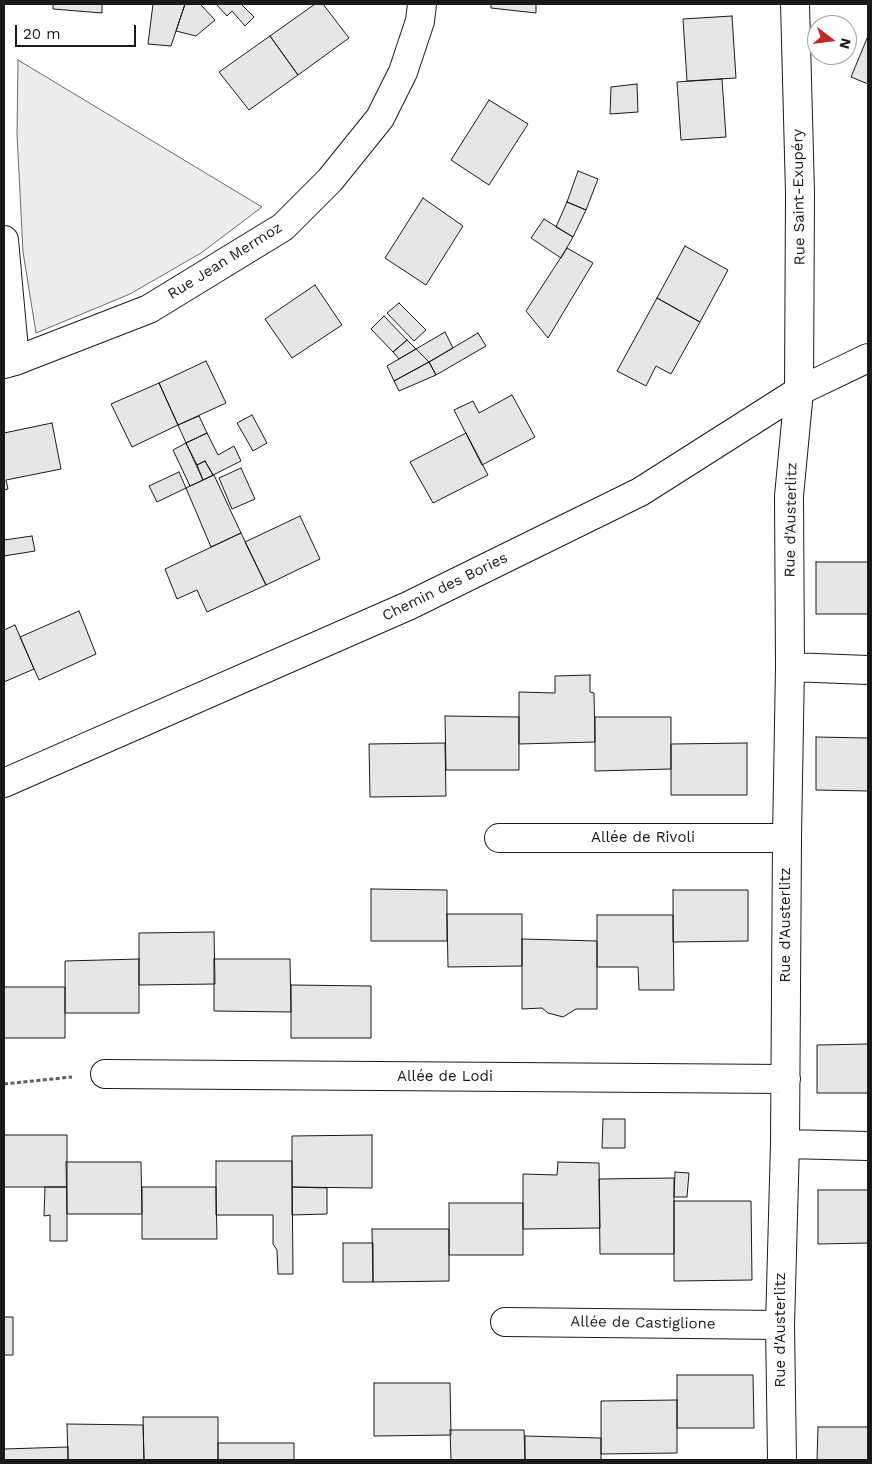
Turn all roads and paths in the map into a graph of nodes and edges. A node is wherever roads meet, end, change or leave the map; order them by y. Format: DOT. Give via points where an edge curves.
graph roads {
  1 [pos="422,4"];
  2 [pos="795,4"];
  3 [pos="4,240"];
  4 [pos="868,358"];
  5 [pos="9,362"];
  6 [pos="799,391"];
  7 [pos="790,667"];
  8 [pos="868,670"];
  9 [pos="4,783"];
  10 [pos="499,838"];
  11 [pos="787,838"];
  12 [pos="105,1074"];
  13 [pos="786,1079"];
  14 [pos="4,1084"];
  15 [pos="785,1144"];
  16 [pos="868,1146"];
  17 [pos="505,1322"];
  18 [pos="780,1325"];
  19 [pos="782,1460"];
  1 -- 5 [label="street, Rue Jean Mermoz" via="420,21 403,72 380,118 330,180 283,227 149,309"];
  2 -- 6 [label="street, Rue Saint-Exupéry" via="800,193"];
  3 -- 5 [label="street"];
  4 -- 6 [label="street, Chemin des Bories"];
  6 -- 7 [label="street, Rue d'Austerlitz" via="789,496"];
  6 -- 9 [label="street, Chemin des Bories" via="640,492 408,606"];
  7 -- 8 [label="street"];
  7 -- 11 [label="street, Rue d'Austerlitz"];
  10 -- 11 [label="street, Allée de Rivoli"];
  11 -- 13 [label="street, Rue d'Austerlitz"];
  12 -- 13 [label="street, Allée de Lodi"];
  12 -- 14 [label="path"];
  13 -- 15 [label="street, Rue d'Austerlitz"];
  15 -- 16 [label="street"];
  15 -- 18 [label="street, Rue d'Austerlitz"];
  17 -- 18 [label="street, Allée de Castiglione"];
  18 -- 19 [label="street, Rue d'Austerlitz"];
}
